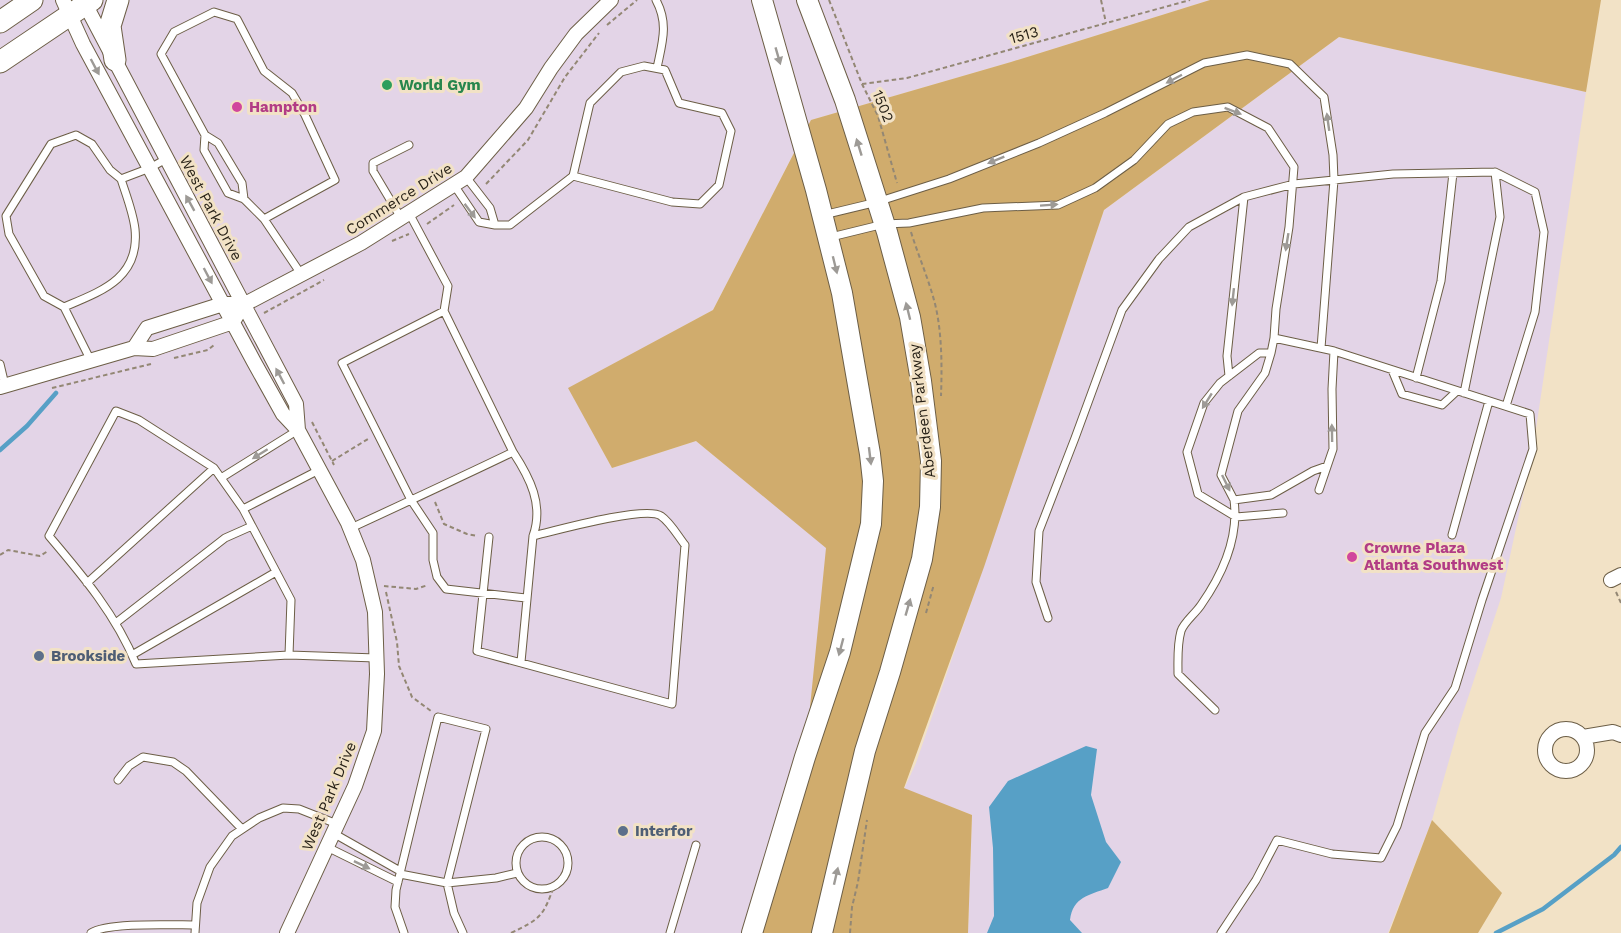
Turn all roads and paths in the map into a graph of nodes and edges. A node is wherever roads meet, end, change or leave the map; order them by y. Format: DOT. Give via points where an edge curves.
graph roads {
  1 [pos="118,0"];
  2 [pos="611,0"];
  3 [pos="656,0"];
  4 [pos="762,0"];
  5 [pos="807,0"];
  6 [pos="829,0"];
  7 [pos="1101,0"];
  8 [pos="1190,0"];
  9 [pos="79,4"];
  10 [pos="1106,23"];
  11 [pos="115,60"];
  12 [pos="0,62"];
  13 [pos="657,68"];
  14 [pos="862,84"];
  15 [pos="205,135"];
  16 [pos="409,145"];
  17 [pos="166,159"];
  18 [pos="150,168"];
  19 [pos="1495,172"];
  20 [pos="1453,173"];
  21 [pos="573,176"];
  22 [pos="466,177"];
  23 [pos="121,179"];
  24 [pos="1334,180"];
  25 [pos="1294,184"];
  26 [pos="454,185"];
  27 [pos="901,195"];
  28 [pos="1244,197"];
  29 [pos="244,199"];
  30 [pos="877,202"];
  31 [pos="405,216"];
  32 [pos="822,216"];
  33 [pos="264,219"];
  34 [pos="884,224"];
  35 [pos="495,225"];
  36 [pos="828,238"];
  37 [pos="301,274"];
  38 [pos="223,303"];
  39 [pos="243,306"];
  40 [pos="64,307"];
  41 [pos="444,311"];
  42 [pos="233,322"];
  43 [pos="1275,338"];
  44 [pos="134,348"];
  45 [pos="1321,348"];
  46 [pos="1334,351"];
  47 [pos="1271,353"];
  48 [pos="91,361"];
  49 [pos="0,364"];
  50 [pos="1392,370"];
  51 [pos="1229,376"];
  52 [pos="1416,378"];
  53 [pos="2,386"];
  54 [pos="1460,392"];
  55 [pos="1489,401"];
  56 [pos="1506,406"];
  57 [pos="298,430"];
  58 [pos="378,432"];
  59 [pos="513,452"];
  60 [pos="332,461"];
  61 [pos="1327,466"];
  62 [pos="214,468"];
  63 [pos="319,470"];
  64 [pos="221,478"];
  65 [pos="1319,489"];
  66 [pos="430,491"];
  67 [pos="411,500"];
  68 [pos="1234,501"];
  69 [pos="243,509"];
  70 [pos="1283,513"];
  71 [pos="1236,517"];
  72 [pos="252,526"];
  73 [pos="351,528"];
  74 [pos="1452,535"];
  75 [pos="532,536"];
  76 [pos="489,537"];
  77 [pos="56,544"];
  78 [pos="0,555"];
  79 [pos="276,572"];
  80 [pos="438,578"];
  81 [pos="87,583"];
  82 [pos="384,586"];
  83 [pos="483,594"];
  84 [pos="526,598"];
  85 [pos="1048,618"];
  86 [pos="117,622"];
  87 [pos="132,655"];
  88 [pos="289,656"];
  89 [pos="376,658"];
  90 [pos="521,662"];
  91 [pos="1215,710"];
  92 [pos="1621,735"];
  93 [pos="1583,737"];
  94 [pos="118,780"];
  95 [pos="242,829"];
  96 [pos="335,829"];
  97 [pos="696,845"];
  98 [pos="327,847"];
  99 [pos="400,872"];
  100 [pos="517,873"];
  101 [pos="398,882"];
  102 [pos="447,883"];
  103 [pos="554,886"];
  104 [pos="137,929"];
  105 [pos="195,929"];
  106 [pos="288,932"];
  107 [pos="91,933"];
  108 [pos="404,933"];
  109 [pos="463,933"];
  110 [pos="511,933"];
  111 [pos="670,933"];
  112 [pos="752,933"];
  113 [pos="822,933"];
  114 [pos="1221,933"];
  1 -- 11 [label="main road" via="110,26"];
  2 -- 22 [label="street, Commerce Drive" via="576,34 526,108"];
  3 -- 13 [label="lane" via="665,28"];
  4 -- 32 [label="street, one-way"];
  30 -- 5 [label="street, Aberdeen Parkway, one-way" via="845,100"];
  6 -- 14 [label="path, 1502"];
  7 -- 10 [label="path"];
  8 -- 10 [label="path, 1513"];
  9 -- 11 [label="street, West Park Drive"];
  9 -- 12 [label="main road"];
  9 -- 18 [label="street, West Park Drive, one-way" via="83,44"];
  10 -- 14 [label="path, 1513" via="907,78"];
  11 -- 17 [label="street, West Park Drive"];
  13 -- 21 [label="lane" via="644,66 621,72 590,103"];
  13 -- 21 [label="lane" via="665,70 679,104 722,113 731,131 719,185 700,204 672,202"];
  14 -- 27 [label="path, 1502" via="878,116"];
  15 -- 29 [label="lane" via="218,143 242,183"];
  15 -- 29 [label="lane" via="204,150 228,192"];
  15 -- 33 [label="lane" via="161,54 174,32 214,12 237,19 264,71 292,93 335,180"];
  16 -- 31 [label="lane" via="373,163 373,171"];
  17 -- 18 [label="lane"];
  39 -- 17 [label="street, West Park Drive, one-way"];
  18 -- 23 [label="lane"];
  18 -- 38 [label="street, West Park Drive, one-way"];
  19 -- 20 [label="lane"];
  19 -- 54 [label="lane" via="1500,217"];
  19 -- 56 [label="lane" via="1535,192 1544,232 1535,312"];
  20 -- 24 [label="lane"];
  20 -- 52 [label="lane" via="1442,281"];
  21 -- 35 [label="lane" via="510,225"];
  22 -- 26 [label="street, Commerce Drive"];
  22 -- 35 [label="lane" via="490,208"];
  23 -- 40 [label="lane" via="135,226 135,250 125,273 98,292"];
  23 -- 40 [label="lane" via="92,144 76,135 51,144 6,216 9,234 44,296"];
  24 -- 25 [label="lane"];
  24 -- 27 [label="lane, one-way" via="1324,97 1290,64 1247,55 1204,63 1039,143"];
  24 -- 45 [label="lane"];
  25 -- 28 [label="lane"];
  34 -- 25 [label="lane, one-way" via="909,223 983,208 1058,205 1095,188 1134,160 1168,124 1193,112 1228,107 1268,128 1294,167"];
  25 -- 43 [label="lane, one-way"];
  26 -- 31 [label="street, Commerce Drive"];
  26 -- 35 [label="lane, one-way" via="478,222"];
  27 -- 30 [label="lane"];
  28 -- 51 [label="lane, one-way" via="1227,356"];
  28 -- 85 [label="lane" via="1189,227 1159,259 1122,310 1039,531 1036,582"];
  29 -- 33 [label="lane"];
  30 -- 32 [label="lane"];
  30 -- 34 [label="street, Aberdeen Parkway"];
  31 -- 37 [label="street, Commerce Drive"];
  31 -- 41 [label="lane" via="448,286"];
  32 -- 36 [label="street"];
  33 -- 37 [label="lane"];
  34 -- 36 [label="lane"];
  113 -- 34 [label="street, Aberdeen Parkway, one-way" via="865,751 922,559 930,507 931,461 921,381 910,317"];
  36 -- 112 [label="street, one-way" via="842,293 870,454 871,524 840,652"];
  37 -- 39 [label="street, Commerce Drive"];
  38 -- 39 [label="street"];
  38 -- 42 [label="street, West Park Drive"];
  38 -- 44 [label="street" via="147,328"];
  39 -- 42 [label="street, Commerce Drive"];
  57 -- 39 [label="street, West Park Drive, one-way" via="296,405"];
  40 -- 48 [label="lane"];
  41 -- 58 [label="lane" via="342,363"];
  41 -- 59 [label="lane"];
  42 -- 44 [label="street" via="153,349"];
  42 -- 57 [label="street, West Park Drive" via="283,414"];
  43 -- 45 [label="lane"];
  43 -- 47 [label="lane"];
  44 -- 48 [label="street"];
  45 -- 46 [label="lane"];
  46 -- 50 [label="lane"];
  61 -- 46 [label="lane, one-way" via="1333,449"];
  47 -- 51 [label="lane" via="1259,353"];
  47 -- 68 [label="lane, one-way" via="1265,374 1238,411 1221,475"];
  48 -- 53 [label="street"];
  49 -- 53 [label="lane"];
  50 -- 52 [label="lane"];
  50 -- 54 [label="lane" via="1402,394 1442,405"];
  51 -- 71 [label="lane, one-way" via="1204,404 1187,453 1198,494"];
  52 -- 54 [label="lane"];
  54 -- 55 [label="lane"];
  55 -- 56 [label="lane"];
  55 -- 74 [label="lane"];
  56 -- 114 [label="lane" via="1530,414 1533,449 1455,688 1425,733 1397,826 1382,858 1332,854 1277,840"];
  57 -- 63 [label="street, West Park Drive"];
  57 -- 64 [label="lane, one-way"];
  58 -- 60 [label="path"];
  58 -- 67 [label="lane"];
  59 -- 66 [label="lane"];
  59 -- 75 [label="lane" via="525,470 538,504 538,521"];
  61 -- 65 [label="lane"];
  61 -- 68 [label="lane" via="1271,495"];
  62 -- 64 [label="lane"];
  62 -- 77 [label="lane" via="139,420 116,411 49,536"];
  62 -- 81 [label="lane"];
  63 -- 69 [label="lane"];
  63 -- 73 [label="street, West Park Drive"];
  64 -- 69 [label="lane"];
  66 -- 67 [label="lane"];
  66 -- 76 [label="path" via="444,524 466,534"];
  67 -- 73 [label="lane"];
  67 -- 80 [label="lane" via="433,533"];
  68 -- 71 [label="lane"];
  69 -- 72 [label="lane"];
  70 -- 71 [label="lane"];
  71 -- 91 [label="lane" via="1216,582 1181,630 1178,651 1179,674"];
  72 -- 79 [label="lane"];
  72 -- 86 [label="lane" via="225,538"];
  73 -- 89 [label="street, West Park Drive" via="375,612"];
  75 -- 84 [label="lane"];
  75 -- 90 [label="lane" via="633,514 662,516 685,545 672,704"];
  76 -- 83 [label="lane"];
  77 -- 78 [label="path" via="40,556 8,550"];
  77 -- 81 [label="lane"];
  79 -- 87 [label="lane"];
  79 -- 88 [label="lane" via="291,600"];
  80 -- 82 [label="path" via="416,589"];
  80 -- 83 [label="lane" via="446,589"];
  81 -- 86 [label="lane"];
  83 -- 84 [label="lane"];
  83 -- 90 [label="lane" via="477,651"];
  84 -- 90 [label="lane"];
  86 -- 87 [label="lane"];
  87 -- 88 [label="lane" via="136,663"];
  88 -- 89 [label="lane"];
  89 -- 96 [label="street, West Park Drive" via="374,731"];
  92 -- 93 [label="street" via="1613,732"];
  94 -- 95 [label="lane" via="129,766 144,757 173,762"];
  95 -- 96 [label="lane" via="283,808 299,809"];
  95 -- 105 [label="lane" via="232,836 210,867 197,903"];
  96 -- 98 [label="street, West Park Drive"];
  96 -- 99 [label="lane"];
  97 -- 111 [label="lane"];
  98 -- 101 [label="lane, one-way"];
  98 -- 106 [label="street, West Park Drive"];
  99 -- 101 [label="lane"];
  99 -- 102 [label="lane"];
  99 -- 102 [label="lane" via="438,717 451,719 486,729"];
  100 -- 102 [label="lane"];
  100 -- 103 [label="lane" via="537,889"];
  100 -- 103 [label="lane" via="516,856 520,848 533,838 549,837 563,847 568,863 562,880"];
  101 -- 108 [label="lane" via="395,907"];
  102 -- 109 [label="lane"];
  103 -- 110 [label="path" via="538,919"];
  104 -- 105 [label="lane"];
  104 -- 107 [label="lane" via="106,928"];
}
